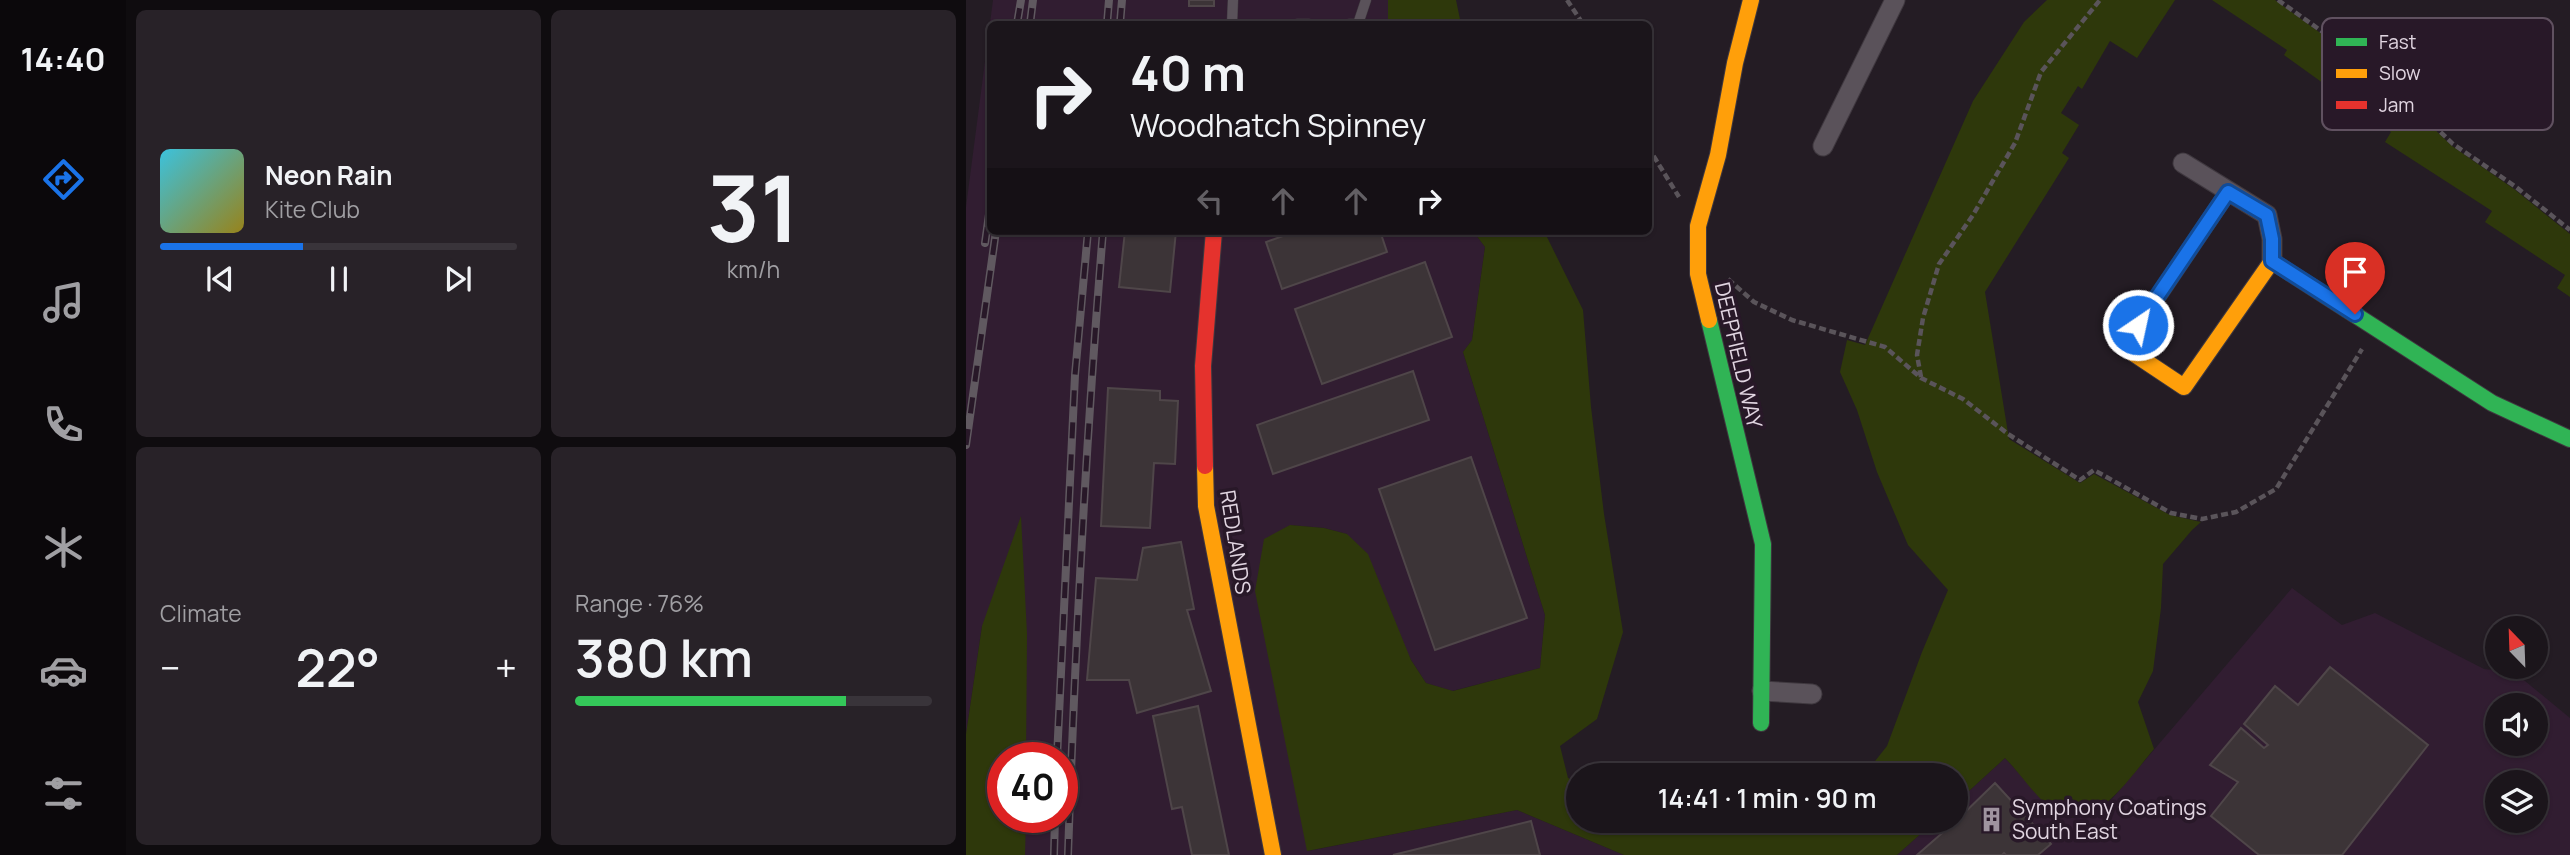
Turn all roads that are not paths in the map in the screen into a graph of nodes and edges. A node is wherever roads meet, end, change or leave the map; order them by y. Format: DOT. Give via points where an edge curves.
graph roads {
  1 [pos="1233,0"];
  2 [pos="1366,0"];
  3 [pos="1751,0"];
  4 [pos="1895,0"];
  5 [pos="1232,21"];
  6 [pos="1359,21"];
  7 [pos="1823,146"];
  8 [pos="2183,163"];
  9 [pos="2228,192"];
  10 [pos="1214,235"];
  11 [pos="2272,261"];
  12 [pos="2570,439"];
  13 [pos="1762,691"];
  14 [pos="1812,694"];
  15 [pos="1761,723"];
  16 [pos="1273,855"];
  1 -- 5 [label="lane"];
  2 -- 6 [label="lane"];
  3 -- 13 [label="street, DEEPFIELD WAY" via="1698,226 1698,274 1763,544"];
  4 -- 7 [label="street"];
  8 -- 9 [label="street"];
  9 -- 11 [label="street" via="2267,215"];
  9 -- 11 [label="street" via="2124,347 2184,387"];
  10 -- 16 [label="street, REDLANDS" via="1203,366 1206,506"];
  11 -- 12 [label="street" via="2491,403"];
  13 -- 14 [label="street"];
  13 -- 15 [label="street, DEEPFIELD WAY"];
}
